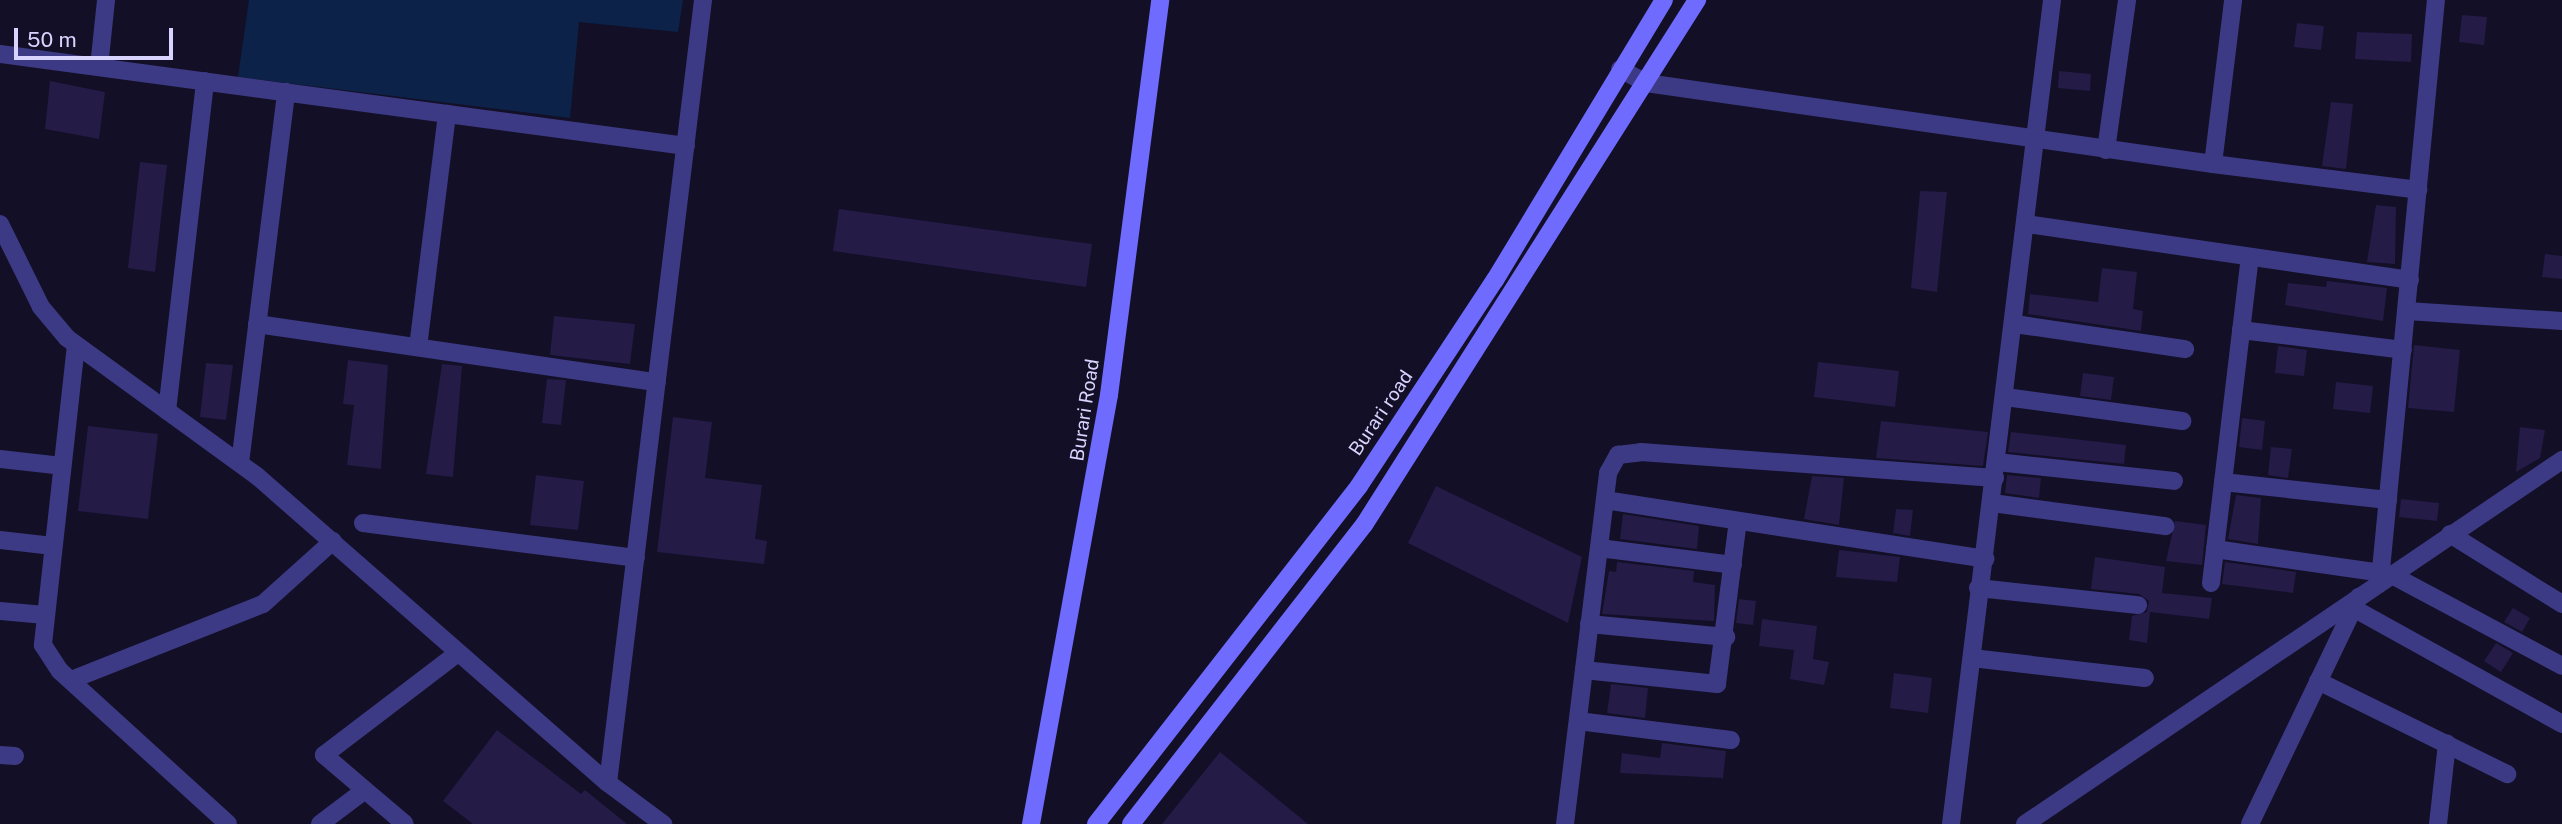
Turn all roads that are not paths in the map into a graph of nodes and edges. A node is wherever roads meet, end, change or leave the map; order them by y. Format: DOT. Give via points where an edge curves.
graph roads {
  1 [pos="106,0"];
  2 [pos="703,0"];
  3 [pos="1160,0"];
  4 [pos="1664,0"];
  5 [pos="1697,0"];
  6 [pos="2052,0"];
  7 [pos="2127,0"];
  8 [pos="2233,0"];
  9 [pos="2436,0"];
  10 [pos="0,54"];
  11 [pos="99,67"];
  12 [pos="1620,69"];
  13 [pos="205,81"];
  14 [pos="1646,83"];
  15 [pos="286,92"];
  16 [pos="447,114"];
  17 [pos="2038,140"];
  18 [pos="686,146"];
  19 [pos="2106,150"];
  20 [pos="2213,164"];
  21 [pos="2418,190"];
  22 [pos="0,224"];
  23 [pos="2027,224"];
  24 [pos="2250,257"];
  25 [pos="2410,280"];
  26 [pos="2407,310"];
  27 [pos="2562,321"];
  28 [pos="257,324"];
  29 [pos="2015,324"];
  30 [pos="2241,330"];
  31 [pos="76,345"];
  32 [pos="418,347"];
  33 [pos="2185,349"];
  34 [pos="2403,350"];
  35 [pos="657,382"];
  36 [pos="2005,397"];
  37 [pos="167,411"];
  38 [pos="2182,421"];
  39 [pos="0,459"];
  40 [pos="240,463"];
  41 [pos="62,466"];
  42 [pos="2558,468"];
  43 [pos="1996,470"];
  44 [pos="2174,481"];
  45 [pos="2223,482"];
  46 [pos="1605,500"];
  47 [pos="2388,500"];
  48 [pos="1992,503"];
  49 [pos="1738,521"];
  50 [pos="363,523"];
  51 [pos="2165,526"];
  52 [pos="2449,534"];
  53 [pos="0,540"];
  54 [pos="333,541"];
  55 [pos="53,545"];
  56 [pos="1599,548"];
  57 [pos="2215,549"];
  58 [pos="636,558"];
  59 [pos="1985,559"];
  60 [pos="1733,565"];
  61 [pos="2383,576"];
  62 [pos="2211,583"];
  63 [pos="1978,588"];
  64 [pos="2357,601"];
  65 [pos="2562,604"];
  66 [pos="2138,605"];
  67 [pos="0,611"];
  68 [pos="44,615"];
  69 [pos="1590,624"];
  70 [pos="1726,637"];
  71 [pos="458,653"];
  72 [pos="1972,658"];
  73 [pos="2562,666"];
  74 [pos="1584,670"];
  75 [pos="2145,678"];
  76 [pos="71,680"];
  77 [pos="2318,681"];
  78 [pos="1578,721"];
  79 [pos="2562,724"];
  80 [pos="1731,740"];
  81 [pos="2447,744"];
  82 [pos="2507,774"];
  83 [pos="608,783"];
  84 [pos="365,790"];
  85 [pos="657,823"];
  86 [pos="228,824"];
  87 [pos="320,824"];
  88 [pos="405,824"];
  89 [pos="1031,824"];
  90 [pos="1096,824"];
  91 [pos="1131,824"];
  92 [pos="1565,824"];
  93 [pos="1951,824"];
  94 [pos="2025,824"];
  95 [pos="2250,824"];
  96 [pos="2438,824"];
  1 -- 11 [label="street"];
  2 -- 18 [label="street"];
  3 -- 89 [label="main road, Burari Road" via="1110,395"];
  4 -- 12 [label="main road, Burari road"];
  5 -- 14 [label="main road"];
  6 -- 17 [label="street"];
  7 -- 19 [label="street"];
  8 -- 20 [label="street"];
  9 -- 21 [label="street"];
  10 -- 11 [label="street"];
  11 -- 13 [label="street"];
  12 -- 14 [label="street"];
  12 -- 90 [label="main road, Burari road" via="1495,281 1359,486"];
  13 -- 15 [label="street"];
  13 -- 37 [label="street"];
  14 -- 17 [label="street"];
  14 -- 91 [label="main road" via="1364,525"];
  15 -- 16 [label="street"];
  15 -- 28 [label="street"];
  16 -- 18 [label="street"];
  16 -- 32 [label="street"];
  17 -- 19 [label="street"];
  17 -- 23 [label="street"];
  18 -- 35 [label="street"];
  19 -- 20 [label="street"];
  20 -- 21 [label="street"];
  21 -- 25 [label="street"];
  22 -- 31 [label="street" via="41,307"];
  23 -- 24 [label="street"];
  23 -- 29 [label="street"];
  24 -- 25 [label="street"];
  24 -- 30 [label="street"];
  25 -- 26 [label="street"];
  26 -- 27 [label="street"];
  26 -- 34 [label="street"];
  28 -- 32 [label="street"];
  28 -- 40 [label="street"];
  29 -- 33 [label="street"];
  29 -- 36 [label="street"];
  30 -- 34 [label="street"];
  30 -- 45 [label="street"];
  31 -- 37 [label="street"];
  31 -- 41 [label="street"];
  32 -- 35 [label="street"];
  34 -- 47 [label="street"];
  35 -- 58 [label="street"];
  36 -- 38 [label="street"];
  36 -- 43 [label="street"];
  37 -- 40 [label="street"];
  39 -- 41 [label="street"];
  40 -- 54 [label="street"];
  41 -- 55 [label="street"];
  42 -- 52 [label="street"];
  43 -- 44 [label="street"];
  43 -- 46 [label="street" via="1627,451 1612,463"];
  43 -- 48 [label="street"];
  45 -- 47 [label="street"];
  45 -- 57 [label="street"];
  46 -- 49 [label="street"];
  46 -- 56 [label="street"];
  47 -- 61 [label="street"];
  48 -- 51 [label="street"];
  48 -- 59 [label="street"];
  49 -- 59 [label="street"];
  49 -- 60 [label="street"];
  50 -- 58 [label="street"];
  52 -- 61 [label="street"];
  52 -- 65 [label="street"];
  53 -- 55 [label="street"];
  54 -- 71 [label="street"];
  54 -- 76 [label="street" via="263,604"];
  55 -- 68 [label="street"];
  56 -- 60 [label="street"];
  56 -- 69 [label="street"];
  57 -- 61 [label="street"];
  57 -- 62 [label="street"];
  58 -- 83 [label="street"];
  59 -- 63 [label="street"];
  60 -- 70 [label="street"];
  61 -- 64 [label="street"];
  61 -- 73 [label="street"];
  63 -- 66 [label="street"];
  63 -- 72 [label="street"];
  64 -- 77 [label="street"];
  64 -- 79 [label="street"];
  64 -- 94 [label="street"];
  67 -- 68 [label="street"];
  68 -- 76 [label="street" via="43,645"];
  69 -- 70 [label="street"];
  69 -- 74 [label="street"];
  70 -- 74 [label="street" via="1717,684"];
  71 -- 83 [label="street"];
  71 -- 84 [label="street" via="324,755"];
  72 -- 75 [label="street"];
  72 -- 93 [label="street"];
  74 -- 78 [label="street"];
  76 -- 86 [label="street"];
  77 -- 81 [label="street"];
  77 -- 95 [label="street"];
  78 -- 80 [label="street"];
  78 -- 92 [label="street"];
  81 -- 82 [label="street"];
  81 -- 96 [label="street"];
  83 -- 85 [label="street"];
  84 -- 87 [label="street"];
  84 -- 88 [label="street"];
}
